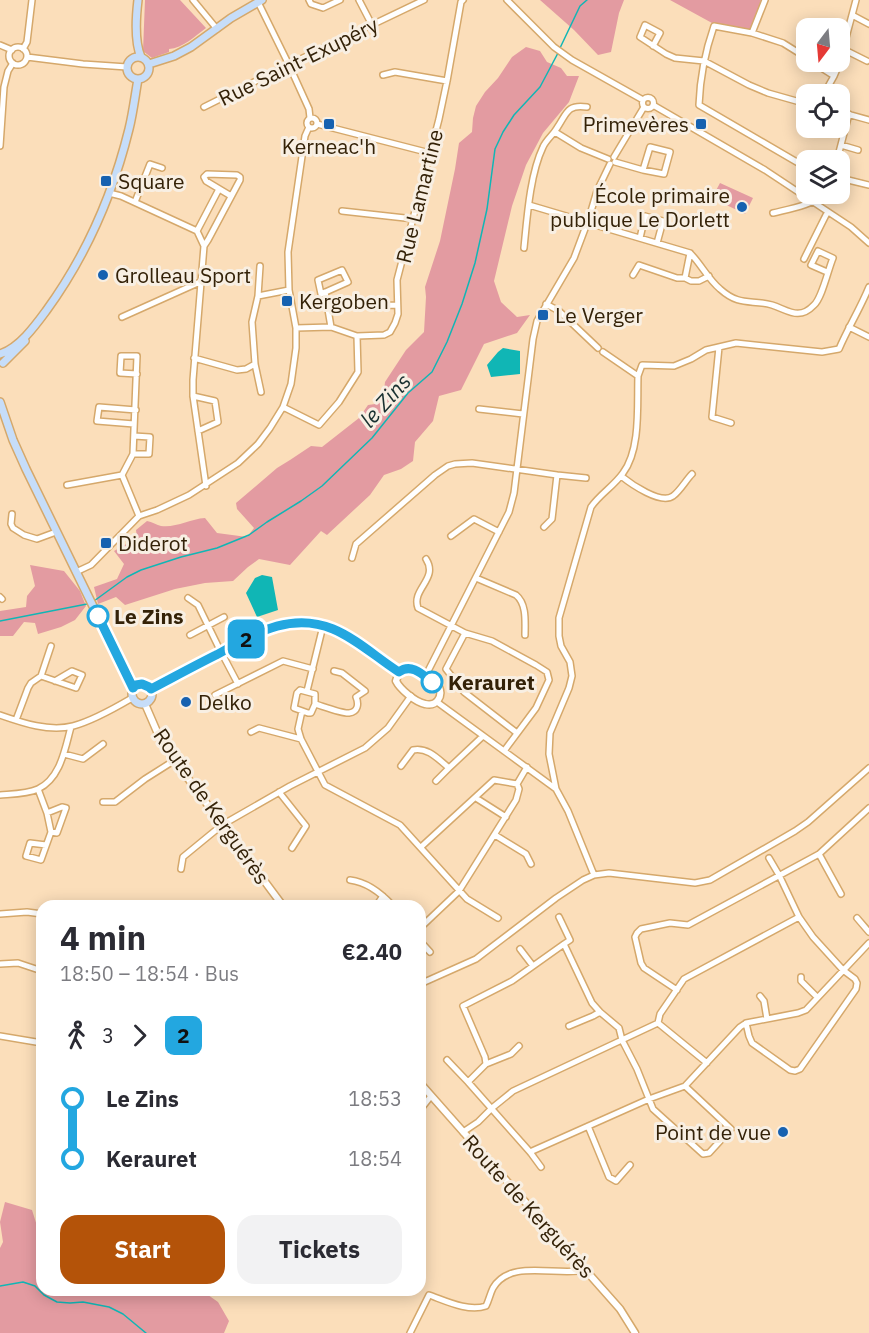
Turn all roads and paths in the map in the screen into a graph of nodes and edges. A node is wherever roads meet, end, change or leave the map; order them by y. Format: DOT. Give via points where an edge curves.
graph roads {
  1 [pos="32,0"];
  2 [pos="137,0"];
  3 [pos="193,0"];
  4 [pos="309,0"];
  5 [pos="339,0"];
  6 [pos="359,0"];
  7 [pos="424,0"];
  8 [pos="463,0"];
  9 [pos="507,0"];
  10 [pos="765,0"];
  11 [pos="856,0"];
  12 [pos="260,1"];
  13 [pos="852,15"];
  14 [pos="850,23"];
  15 [pos="869,24"];
  16 [pos="372,25"];
  17 [pos="217,29"];
  18 [pos="752,33"];
  19 [pos="0,45"];
  20 [pos="653,46"];
  21 [pos="23,49"];
  22 [pos="12,50"];
  23 [pos="796,51"];
  24 [pos="850,53"];
  25 [pos="27,57"];
  26 [pos="138,57"];
  27 [pos="704,61"];
  28 [pos="867,61"];
  29 [pos="13,63"];
  30 [pos="149,64"];
  31 [pos="290,64"];
  32 [pos="127,68"];
  33 [pos="828,72"];
  34 [pos="836,72"];
  35 [pos="383,75"];
  36 [pos="834,76"];
  37 [pos="138,80"];
  38 [pos="447,81"];
  39 [pos="830,84"];
  40 [pos="2,86"];
  41 [pos="643,100"];
  42 [pos="796,101"];
  43 [pos="653,105"];
  44 [pos="204,107"];
  45 [pos="587,107"];
  46 [pos="644,107"];
  47 [pos="850,114"];
  48 [pos="310,118"];
  49 [pos="869,120"];
  50 [pos="317,124"];
  51 [pos="309,128"];
  52 [pos="555,132"];
  53 [pos="843,138"];
  54 [pos="841,145"];
  55 [pos="0,146"];
  56 [pos="840,150"];
  57 [pos="858,150"];
  58 [pos="430,153"];
  59 [pos="612,160"];
  60 [pos="796,162"];
  61 [pos="162,168"];
  62 [pos="643,170"];
  63 [pos="850,180"];
  64 [pos="869,185"];
  65 [pos="219,189"];
  66 [pos="796,190"];
  67 [pos="109,193"];
  68 [pos="231,196"];
  69 [pos="135,202"];
  70 [pos="805,204"];
  71 [pos="816,204"];
  72 [pos="529,205"];
  73 [pos="342,211"];
  74 [pos="773,213"];
  75 [pos="826,215"];
  76 [pos="414,219"];
  77 [pos="587,222"];
  78 [pos="197,231"];
  79 [pos="640,238"];
  80 [pos="657,243"];
  81 [pos="869,243"];
  82 [pos="204,246"];
  83 [pos="524,248"];
  84 [pos="690,254"];
  85 [pos="804,259"];
  86 [pos="260,266"];
  87 [pos="827,272"];
  88 [pos="633,275"];
  89 [pos="709,276"];
  90 [pos="685,278"];
  91 [pos="200,282"];
  92 [pos="869,287"];
  93 [pos="289,290"];
  94 [pos="325,292"];
  95 [pos="258,297"];
  96 [pos="546,304"];
  97 [pos="397,305"];
  98 [pos="375,306"];
  99 [pos="122,317"];
  100 [pos="38,322"];
  101 [pos="331,327"];
  102 [pos="849,327"];
  103 [pos="296,328"];
  104 [pos="357,336"];
  105 [pos="869,337"];
  106 [pos="719,347"];
  107 [pos="0,354"];
  108 [pos="194,358"];
  109 [pos="3,363"];
  110 [pos="255,364"];
  111 [pos="1,371"];
  112 [pos="137,374"];
  113 [pos="638,376"];
  114 [pos="261,392"];
  115 [pos="193,396"];
  116 [pos="0,402"];
  117 [pos="283,407"];
  118 [pos="479,409"];
  119 [pos="135,410"];
  120 [pos="523,414"];
  121 [pos="731,423"];
  122 [pos="135,424"];
  123 [pos="198,431"];
  124 [pos="134,436"];
  125 [pos="133,454"];
  126 [pos="517,470"];
  127 [pos="692,474"];
  128 [pos="122,475"];
  129 [pos="557,475"];
  130 [pos="621,476"];
  131 [pos="586,478"];
  132 [pos="67,485"];
  133 [pos="206,486"];
  134 [pos="12,514"];
  135 [pos="139,516"];
  136 [pos="544,527"];
  137 [pos="56,532"];
  138 [pos="499,532"];
  139 [pos="450,536"];
  140 [pos="352,558"];
  141 [pos="426,559"];
  142 [pos="76,572"];
  143 [pos="476,578"];
  144 [pos="188,598"];
  145 [pos="224,617"];
  146 [pos="452,625"];
  147 [pos="208,626"];
  148 [pos="323,626"];
  149 [pos="465,633"];
  150 [pos="190,635"];
  151 [pos="525,635"];
  152 [pos="51,646"];
  153 [pos="221,652"];
  154 [pos="312,669"];
  155 [pos="334,671"];
  156 [pos="399,672"];
  157 [pos="41,676"];
  158 [pos="425,677"];
  159 [pos="55,681"];
  160 [pos="238,684"];
  161 [pos="133,688"];
  162 [pos="151,689"];
  163 [pos="307,691"];
  164 [pos="215,695"];
  165 [pos="411,696"];
  166 [pos="132,698"];
  167 [pos="437,702"];
  168 [pos="145,704"];
  169 [pos="315,704"];
  170 [pos="302,711"];
  171 [pos="0,715"];
  172 [pos="16,720"];
  173 [pos="71,727"];
  174 [pos="251,732"];
  175 [pos="517,733"];
  176 [pos="483,736"];
  177 [pos="301,739"];
  178 [pos="103,744"];
  179 [pos="504,751"];
  180 [pos="64,754"];
  181 [pos="175,760"];
  182 [pos="401,766"];
  183 [pos="527,767"];
  184 [pos="449,768"];
  185 [pos="869,768"];
  186 [pos="319,772"];
  187 [pos="436,782"];
  188 [pos="517,784"];
  189 [pos="38,789"];
  190 [pos="556,789"];
  191 [pos="279,792"];
  192 [pos="0,795"];
  193 [pos="476,798"];
  194 [pos="103,802"];
  195 [pos="869,808"];
  196 [pos="47,813"];
  197 [pos="506,817"];
  198 [pos="222,825"];
  199 [pos="51,832"];
  200 [pos="495,835"];
  201 [pos="46,845"];
  202 [pos="292,848"];
  203 [pos="421,848"];
  204 [pos="819,854"];
  205 [pos="769,858"];
  206 [pos="531,864"];
  207 [pos="181,869"];
  208 [pos="594,875"];
  209 [pos="779,875"];
  210 [pos="350,880"];
  211 [pos="459,891"];
  212 [pos="841,894"];
  213 [pos="383,896"];
  214 [pos="278,900"];
  215 [pos="380,900"];
  216 [pos="387,900"];
  217 [pos="36,913"];
  218 [pos="0,914"];
  219 [pos="559,917"];
  220 [pos="799,917"];
  221 [pos="498,918"];
  222 [pos="857,918"];
  223 [pos="426,922"];
  224 [pos="869,932"];
  225 [pos="869,943"];
  226 [pos="564,944"];
  227 [pos="426,948"];
  228 [pos="520,949"];
  229 [pos="430,952"];
  230 [pos="0,964"];
  231 [pos="533,966"];
  232 [pos="36,969"];
  233 [pos="843,970"];
  234 [pos="801,977"];
  235 [pos="426,981"];
  236 [pos="677,990"];
  237 [pos="760,996"];
  238 [pos="818,997"];
  239 [pos="600,1012"];
  240 [pos="767,1019"];
  241 [pos="658,1023"];
  242 [pos="746,1023"];
  243 [pos="568,1026"];
  244 [pos="0,1036"];
  245 [pos="622,1040"];
  246 [pos="36,1042"];
  247 [pos="519,1046"];
  248 [pos="447,1060"];
  249 [pos="707,1063"];
  250 [pos="486,1064"];
  251 [pos="468,1082"];
  252 [pos="685,1086"];
  253 [pos="426,1090"];
  254 [pos="431,1096"];
  255 [pos="649,1099"];
  256 [pos="426,1102"];
  257 [pos="492,1108"];
  258 [pos="588,1126"];
  259 [pos="463,1132"];
  260 [pos="530,1152"];
  261 [pos="630,1166"];
  262 [pos="541,1167"];
  263 [pos="585,1270"];
  264 [pos="410,1333"];
  265 [pos="635,1333"];
  1 -- 21 [label="street"];
  2 -- 26 [label="main road"];
  3 -- 17 [label="street"];
  4 -- 5 [label="street" via="323,8"];
  6 -- 16 [label="street"];
  7 -- 16 [label="street, Rue Saint-Exupéry"];
  8 -- 38 [label="street, Rue Lamartine"];
  9 -- 41 [label="street" via="554,47"];
  10 -- 18 [label="street"];
  11 -- 13 [label="street"];
  12 -- 17 [label="main road"];
  12 -- 31 [label="street"];
  13 -- 14 [label="street"];
  13 -- 15 [label="street"];
  16 -- 31 [label="street, Rue Saint-Exupéry"];
  17 -- 30 [label="main road" via="174,56"];
  18 -- 23 [label="street"];
  18 -- 27 [label="street" via="714,26"];
  19 -- 22 [label="street"];
  20 -- 27 [label="street" via="675,58"];
  21 -- 22 [label="street"];
  21 -- 25 [label="street"];
  22 -- 29 [label="street"];
  24 -- 28 [label="street"];
  25 -- 29 [label="street" via="21,65"];
  25 -- 32 [label="street"];
  26 -- 30 [label="main road"];
  26 -- 32 [label="main road" via="128,62"];
  27 -- 42 [label="street" via="749,85"];
  27 -- 60 [label="street" via="699,105"];
  29 -- 40 [label="street"];
  30 -- 37 [label="main road" via="147,74"];
  31 -- 44 [label="street, Rue Saint-Exupéry"];
  31 -- 48 [label="street"];
  32 -- 37 [label="main road" via="130,76"];
  33 -- 36 [label="street"];
  34 -- 36 [label="street"];
  35 -- 38 [label="street" via="395,72"];
  36 -- 39 [label="street"];
  37 -- 67 [label="main road" via="129,128"];
  38 -- 58 [label="street, Rue Lamartine"];
  40 -- 55 [label="street"];
  41 -- 43 [label="street" via="651,98"];
  41 -- 46 [label="street"];
  43 -- 46 [label="street"];
  43 -- 66 [label="street"];
  45 -- 52 [label="street" via="577,105 569,109"];
  46 -- 59 [label="street"];
  47 -- 49 [label="street"];
  48 -- 50 [label="street"];
  48 -- 51 [label="street"];
  50 -- 51 [label="street"];
  50 -- 58 [label="street"];
  51 -- 93 [label="street" via="288,252"];
  52 -- 59 [label="street"];
  52 -- 72 [label="street" via="544,144 538,160"];
  53 -- 54 [label="street"];
  54 -- 56 [label="street"];
  54 -- 57 [label="street"];
  58 -- 76 [label="street, Rue Lamartine"];
  59 -- 62 [label="street"];
  59 -- 77 [label="street"];
  61 -- 69 [label="street" via="150,164"];
  62 -- 62 [label="street" via="664,174 670,152 650,147"];
  63 -- 64 [label="street"];
  65 -- 68 [label="street"];
  65 -- 68 [label="street" via="206,181 207,174 237,175 240,180"];
  65 -- 78 [label="street"];
  67 -- 69 [label="street"];
  67 -- 100 [label="main road" via="80,259"];
  68 -- 82 [label="street"];
  69 -- 78 [label="street"];
  70 -- 74 [label="street"];
  71 -- 81 [label="street"];
  72 -- 77 [label="street"];
  72 -- 83 [label="street"];
  73 -- 76 [label="street"];
  75 -- 85 [label="street"];
  76 -- 97 [label="street, Rue Lamartine" via="397,280"];
  77 -- 79 [label="street"];
  77 -- 96 [label="street" via="574,258"];
  78 -- 82 [label="street"];
  79 -- 80 [label="street"];
  79 -- 80 [label="street" via="645,216 654,218 663,221"];
  80 -- 84 [label="street"];
  82 -- 91 [label="street"];
  84 -- 89 [label="street"];
  84 -- 90 [label="street"];
  86 -- 95 [label="street"];
  87 -- 89 [label="street" via="816,304 805,312 791,313 771,305 738,301"];
  88 -- 90 [label="street" via="639,265"];
  89 -- 90 [label="street" via="699,281"];
  91 -- 99 [label="street"];
  91 -- 108 [label="street"];
  92 -- 102 [label="street"];
  93 -- 95 [label="street"];
  93 -- 103 [label="street"];
  94 -- 94 [label="street" via="348,282 342,270 318,280 321,294"];
  94 -- 101 [label="street"];
  95 -- 110 [label="street" via="252,322"];
  96 -- 113 [label="street"];
  96 -- 120 [label="street" via="533,339"];
  97 -- 98 [label="street"];
  97 -- 104 [label="street, Rue Lamartine" via="398,314 390,332"];
  100 -- 107 [label="main road" via="11,349"];
  100 -- 109 [label="main road"];
  101 -- 103 [label="street"];
  101 -- 104 [label="street, Rue Lamartine"];
  102 -- 105 [label="street"];
  102 -- 106 [label="street" via="839,349 822,352 736,343"];
  103 -- 117 [label="street" via="294,368"];
  104 -- 117 [label="street" via="358,372 319,425"];
  106 -- 113 [label="street" via="674,366 642,365"];
  106 -- 121 [label="street" via="712,417"];
  107 -- 109 [label="main road"];
  108 -- 110 [label="street" via="237,370"];
  108 -- 115 [label="street"];
  109 -- 111 [label="main road"];
  110 -- 114 [label="street"];
  112 -- 112 [label="street" via="137,356 121,356 120,373"];
  112 -- 119 [label="street"];
  113 -- 130 [label="street" via="635,442"];
  115 -- 123 [label="street"];
  115 -- 123 [label="street" via="215,400 218,422"];
  116 -- 137 [label="main road"];
  117 -- 133 [label="street" via="258,444"];
  118 -- 120 [label="street"];
  119 -- 122 [label="street"];
  119 -- 122 [label="street" via="99,407 98,421"];
  120 -- 126 [label="street"];
  122 -- 124 [label="street"];
  123 -- 133 [label="street"];
  124 -- 125 [label="street"];
  124 -- 125 [label="street" via="150,436 149,454"];
  125 -- 128 [label="street"];
  126 -- 129 [label="street"];
  126 -- 138 [label="street" via="509,512"];
  126 -- 140 [label="street" via="472,463 448,466 356,544"];
  127 -- 130 [label="street" via="672,497 663,499"];
  128 -- 132 [label="street"];
  128 -- 135 [label="street"];
  129 -- 131 [label="street"];
  129 -- 136 [label="street" via="552,519"];
  130 -- 190 [label="street" via="591,507 559,618 561,646 572,676 549,738"];
  133 -- 135 [label="street"];
  134 -- 137 [label="street" via="13,528 24,535 37,539"];
  135 -- 142 [label="street" via="91,565"];
  137 -- 142 [label="main road"];
  138 -- 139 [label="street" via="474,519"];
  138 -- 143 [label="street"];
  141 -- 146 [label="street" via="430,572 416,604 422,611"];
  142 -- 161 [label="main road"];
  143 -- 146 [label="street"];
  143 -- 151 [label="street" via="521,599"];
  144 -- 147 [label="street" via="198,605"];
  145 -- 147 [label="street"];
  146 -- 149 [label="street"];
  146 -- 158 [label="street"];
  147 -- 150 [label="street"];
  147 -- 153 [label="street"];
  148 -- 153 [label="street" via="290,623 264,629"];
  148 -- 154 [label="street"];
  148 -- 156 [label="street" via="346,635"];
  149 -- 175 [label="street" via="446,669 464,692"];
  149 -- 175 [label="street" via="492,641 547,672 549,681 536,708"];
  152 -- 157 [label="street"];
  153 -- 160 [label="street"];
  153 -- 162 [label="street"];
  154 -- 160 [label="street" via="283,661"];
  154 -- 163 [label="street"];
  155 -- 169 [label="street" via="365,691 356,697 357,707 349,713"];
  156 -- 158 [label="street" via="414,669"];
  156 -- 165 [label="street" via="396,681"];
  157 -- 159 [label="street"];
  157 -- 172 [label="street" via="28,688"];
  158 -- 167 [label="street" via="441,691"];
  159 -- 159 [label="street" via="76,688 82,675 72,671"];
  160 -- 164 [label="street"];
  161 -- 162 [label="main road" via="142,684"];
  161 -- 166 [label="main road"];
  162 -- 168 [label="main road" via="152,696"];
  163 -- 169 [label="street" via="315,694"];
  163 -- 170 [label="street" via="298,691 295,699 294,708"];
  165 -- 167 [label="street" via="424,704"];
  165 -- 186 [label="street" via="379,738"];
  166 -- 168 [label="main road"];
  166 -- 173 [label="street"];
  167 -- 176 [label="street"];
  168 -- 181 [label="street, Route de Kerguérès"];
  169 -- 170 [label="street" via="311,713"];
  170 -- 177 [label="street" via="297,729"];
  171 -- 172 [label="street"];
  172 -- 173 [label="street" via="35,726"];
  173 -- 180 [label="street"];
  174 -- 177 [label="street" via="259,728"];
  175 -- 179 [label="street"];
  176 -- 179 [label="street"];
  176 -- 184 [label="street"];
  177 -- 186 [label="street"];
  178 -- 180 [label="street" via="83,759"];
  179 -- 183 [label="street"];
  180 -- 189 [label="street" via="53,777"];
  181 -- 194 [label="street" via="115,802"];
  181 -- 198 [label="street, Route de Kerguérès"];
  182 -- 184 [label="street" via="413,750 419,749"];
  183 -- 188 [label="street"];
  183 -- 190 [label="street"];
  184 -- 187 [label="street"];
  185 -- 208 [label="street" via="808,822 710,880 695,883 609,873"];
  186 -- 191 [label="street"];
  186 -- 203 [label="street" via="325,785 400,825"];
  188 -- 193 [label="street" via="494,780"];
  188 -- 197 [label="street" via="516,801"];
  189 -- 192 [label="street"];
  189 -- 196 [label="street"];
  190 -- 208 [label="street"];
  191 -- 198 [label="street"];
  191 -- 202 [label="street" via="306,826"];
  193 -- 197 [label="street"];
  193 -- 203 [label="street"];
  195 -- 204 [label="street"];
  196 -- 199 [label="street"];
  196 -- 199 [label="street" via="66,808 57,833"];
  197 -- 200 [label="street"];
  198 -- 207 [label="street" via="183,857"];
  198 -- 214 [label="street, Route de Kerguérès"];
  199 -- 201 [label="street"];
  200 -- 206 [label="street" via="526,854"];
  200 -- 211 [label="street"];
  203 -- 211 [label="street"];
  204 -- 209 [label="street"];
  204 -- 212 [label="street"];
  205 -- 209 [label="street"];
  208 -- 235 [label="street" via="556,898 476,959"];
  209 -- 220 [label="street"];
  209 -- 236 [label="street" via="688,925 670,923 637,933 644,968"];
  210 -- 213 [label="street" via="357,880"];
  211 -- 221 [label="street"];
  211 -- 223 [label="street"];
  213 -- 215 [label="street"];
  213 -- 216 [label="street"];
  217 -- 218 [label="street"];
  219 -- 226 [label="street" via="570,940"];
  220 -- 233 [label="street"];
  220 -- 236 [label="street" via="684,980"];
  222 -- 224 [label="street"];
  225 -- 233 [label="street"];
  226 -- 231 [label="street"];
  226 -- 239 [label="street"];
  227 -- 229 [label="street"];
  228 -- 231 [label="street"];
  230 -- 232 [label="street" via="18,963"];
  231 -- 250 [label="street" via="463,1006"];
  233 -- 238 [label="street"];
  233 -- 242 [label="street" via="855,979 856,989 800,1070 790,1070 752,1043"];
  234 -- 238 [label="street"];
  236 -- 241 [label="street"];
  237 -- 240 [label="street"];
  238 -- 240 [label="street" via="798,1014"];
  239 -- 243 [label="street"];
  239 -- 245 [label="street" via="619,1028"];
  240 -- 242 [label="street"];
  241 -- 245 [label="street"];
  241 -- 249 [label="street"];
  242 -- 249 [label="street"];
  244 -- 246 [label="street"];
  245 -- 255 [label="street"];
  245 -- 257 [label="street" via="513,1091"];
  247 -- 250 [label="street" via="511,1054"];
  248 -- 251 [label="street"];
  249 -- 252 [label="street"];
  250 -- 251 [label="street"];
  251 -- 257 [label="street"];
  252 -- 255 [label="street"];
  252 -- 255 [label="street" via="731,1129 709,1153 702,1154 653,1109"];
  253 -- 254 [label="street, Route de Kerguérès"];
  254 -- 256 [label="street"];
  254 -- 259 [label="street, Route de Kerguérès"];
  255 -- 258 [label="street"];
  257 -- 259 [label="street"];
  257 -- 260 [label="street"];
  258 -- 260 [label="street"];
  258 -- 261 [label="street" via="609,1177 616,1181"];
  259 -- 263 [label="street, Route de Kerguérès"];
  260 -- 262 [label="street"];
  263 -- 264 [label="street" via="517,1270 494,1286 486,1306 479,1308 429,1295"];
  263 -- 265 [label="street, Route de Kerguérès" via="620,1309"];
}
